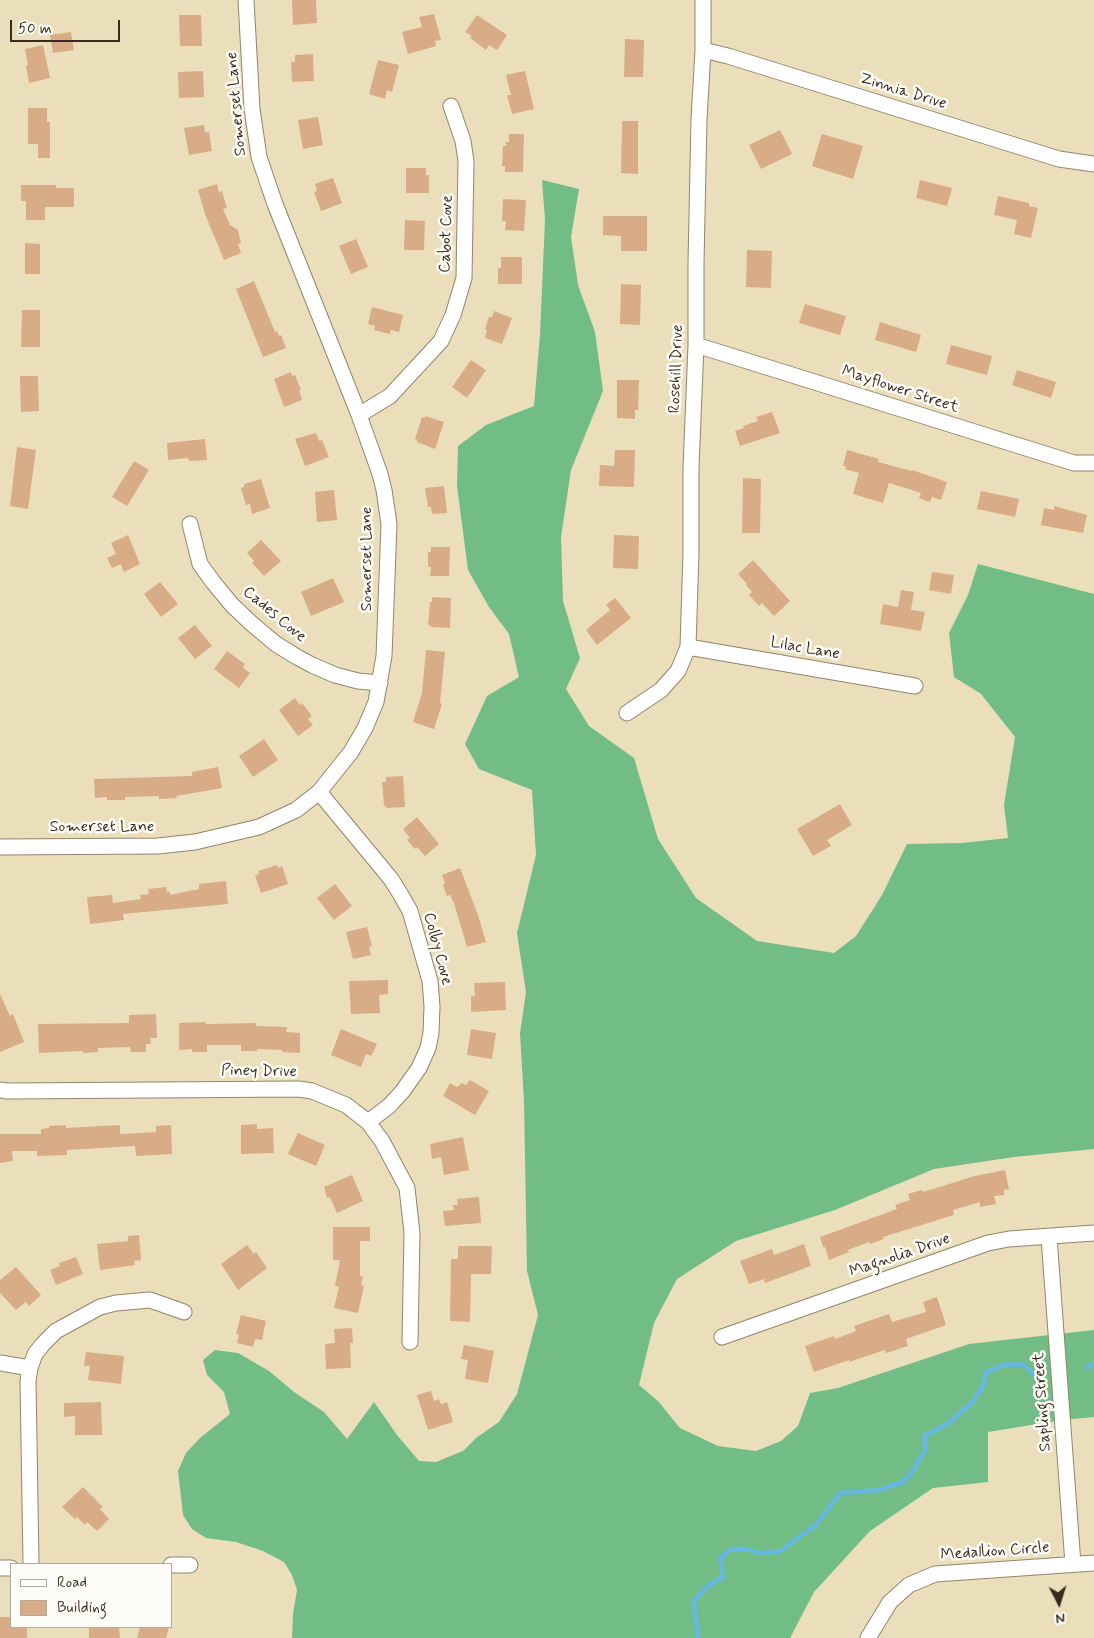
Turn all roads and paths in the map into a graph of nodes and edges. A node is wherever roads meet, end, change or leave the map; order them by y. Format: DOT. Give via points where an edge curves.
graph roads {
  1 [pos="246,0"];
  2 [pos="703,0"];
  3 [pos="703,50"];
  4 [pos="451,106"];
  5 [pos="1094,164"];
  6 [pos="696,345"];
  7 [pos="360,415"];
  8 [pos="1094,463"];
  9 [pos="190,524"];
  10 [pos="688,647"];
  11 [pos="380,683"];
  12 [pos="915,686"];
  13 [pos="627,713"];
  14 [pos="319,792"];
  15 [pos="0,847"];
  16 [pos="0,1090"];
  17 [pos="368,1122"];
  18 [pos="1094,1233"];
  19 [pos="1049,1237"];
  20 [pos="184,1312"];
  21 [pos="722,1337"];
  22 [pos="410,1342"];
  23 [pos="0,1362"];
  24 [pos="30,1368"];
  25 [pos="31,1563"];
  26 [pos="1094,1563"];
  27 [pos="1072,1564"];
  28 [pos="172,1565"];
  29 [pos="190,1565"];
  30 [pos="868,1638"];
  1 -- 7 [label="street, Somerset Lane" via="252,109 259,157"];
  2 -- 3 [label="street, Rosehill Drive"];
  3 -- 5 [label="street, Zinnia Drive" via="1059,159"];
  3 -- 6 [label="street, Rosehill Drive"];
  4 -- 7 [label="street, Cabot Cove" via="466,161 464,278 459,296 441,341 390,396"];
  6 -- 8 [label="street, Mayflower Street" via="1074,463"];
  6 -- 10 [label="street, Rosehill Drive"];
  7 -- 11 [label="street, Somerset Lane" via="380,474 388,512 384,656"];
  9 -- 11 [label="street, Cades Cove" via="200,564 212,582 252,624 276,644 316,667 358,682"];
  10 -- 12 [label="street, Lilac Lane"];
  10 -- 13 [label="street, Rosehill Drive" via="678,671 661,690"];
  11 -- 14 [label="street, Somerset Lane" via="365,728 339,769"];
  14 -- 15 [label="street, Somerset Lane" via="296,810 259,826 195,842 142,846"];
  14 -- 17 [label="street, Colby Cove" via="401,895 410,911 431,988 431,1033 420,1068 402,1092"];
  16 -- 17 [label="street, Piney Drive" via="299,1089 346,1105"];
  17 -- 22 [label="street, Piney Drive" via="407,1188 412,1233"];
  18 -- 19 [label="street, Magnolia Drive"];
  19 -- 21 [label="street, Magnolia Drive" via="988,1243"];
  19 -- 27 [label="street, Sapling Street"];
  20 -- 24 [label="street" via="150,1300 100,1307 56,1331 38,1351"];
  23 -- 24 [label="street"];
  24 -- 25 [label="street"];
  26 -- 27 [label="street, Medallion Circle"];
  27 -- 30 [label="street, Medallion Circle" via="934,1574 910,1585 890,1602"];
  28 -- 29 [label="street"];
}
